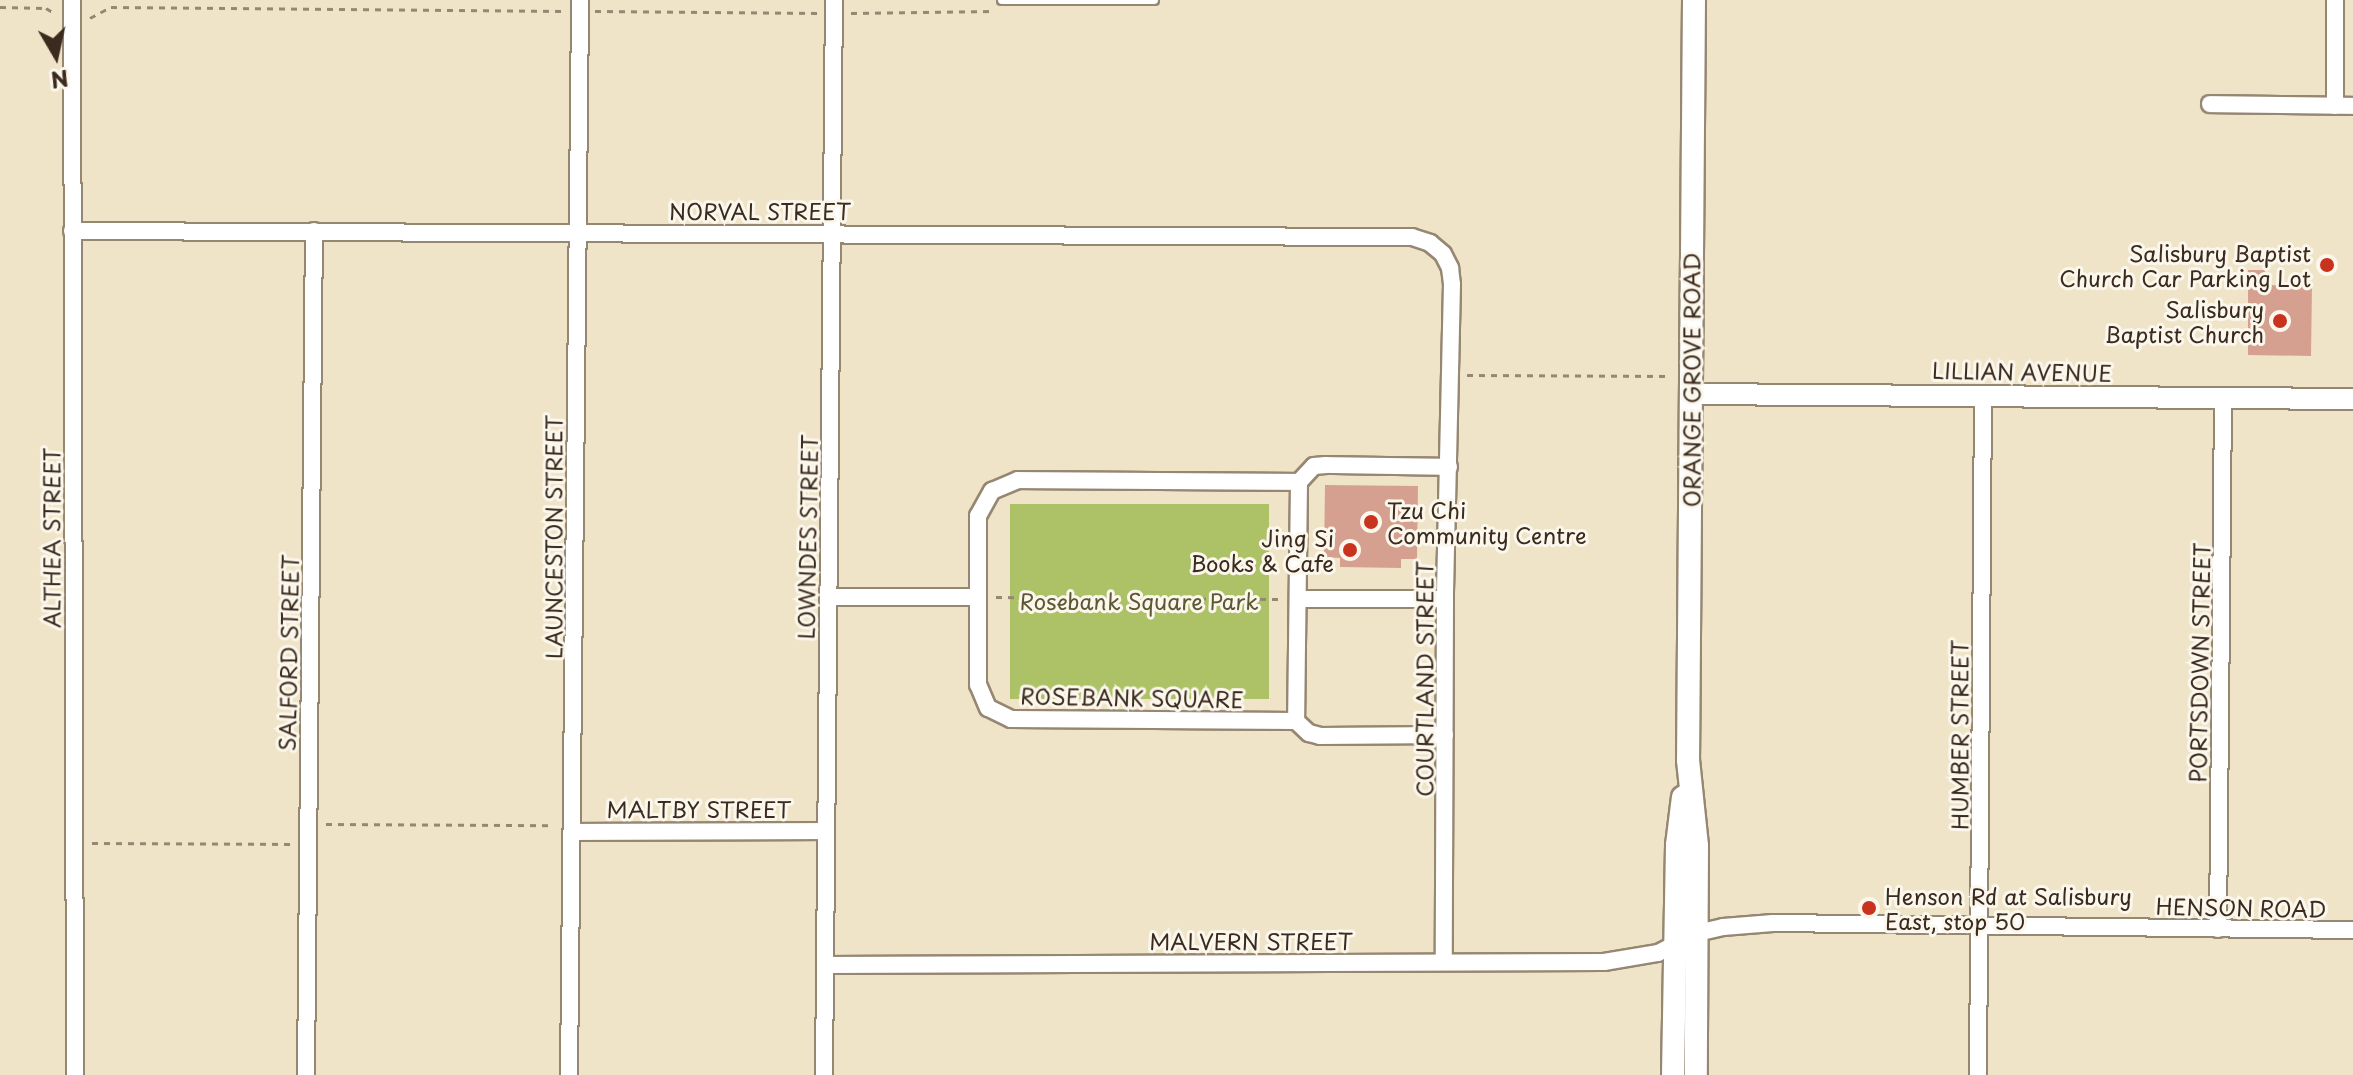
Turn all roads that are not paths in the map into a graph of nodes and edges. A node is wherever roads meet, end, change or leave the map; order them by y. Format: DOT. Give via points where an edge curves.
graph roads {
  1 [pos="72,0"];
  2 [pos="580,0"];
  3 [pos="1002,0"];
  4 [pos="1154,0"];
  5 [pos="1694,0"];
  6 [pos="2335,0"];
  7 [pos="834,6"];
  8 [pos="2210,104"];
  9 [pos="2335,106"];
  10 [pos="2353,106"];
  11 [pos="72,231"];
  12 [pos="314,231"];
  13 [pos="578,233"];
  14 [pos="832,234"];
  15 [pos="1443,254"];
  16 [pos="1690,385"];
  17 [pos="1983,395"];
  18 [pos="2223,398"];
  19 [pos="2353,399"];
  20 [pos="1449,467"];
  21 [pos="1299,482"];
  22 [pos="828,597"];
  23 [pos="978,597"];
  24 [pos="1300,599"];
  25 [pos="1445,599"];
  26 [pos="1296,721"];
  27 [pos="1445,735"];
  28 [pos="1688,760"];
  29 [pos="826,831"];
  30 [pos="573,832"];
  31 [pos="1980,927"];
  32 [pos="2218,929"];
  33 [pos="2353,930"];
  34 [pos="1697,933"];
  35 [pos="1674,944"];
  36 [pos="1444,962"];
  37 [pos="825,965"];
  38 [pos="75,1075"];
  39 [pos="306,1075"];
  40 [pos="569,1075"];
  41 [pos="824,1075"];
  42 [pos="1673,1075"];
  43 [pos="1696,1075"];
  44 [pos="1978,1075"];
  1 -- 11 [label="street, ALTHEA STREET"];
  2 -- 13 [label="street, LAUNCESTON STREET"];
  3 -- 4 [label="lane"];
  5 -- 16 [label="main road, ORANGE GROVE ROAD"];
  6 -- 9 [label="street"];
  7 -- 14 [label="street, LOWNDES STREET"];
  8 -- 9 [label="street"];
  9 -- 10 [label="street"];
  11 -- 12 [label="street, NORVAL STREET"];
  11 -- 38 [label="street, ALTHEA STREET"];
  12 -- 13 [label="street, NORVAL STREET"];
  12 -- 39 [label="street, SALFORD STREET"];
  13 -- 14 [label="street, NORVAL STREET"];
  13 -- 30 [label="street, LAUNCESTON STREET"];
  14 -- 15 [label="street, NORVAL STREET" via="1412,237"];
  14 -- 22 [label="street, LOWNDES STREET"];
  15 -- 20 [label="street, COURTLAND STREET" via="1452,284"];
  16 -- 17 [label="street, LILLIAN AVENUE"];
  16 -- 28 [label="main road, ORANGE GROVE ROAD"];
  17 -- 18 [label="street, LILLIAN AVENUE"];
  17 -- 31 [label="street, HUMBER STREET"];
  18 -- 19 [label="street, LILLIAN AVENUE"];
  18 -- 32 [label="street, PORTSDOWN STREET"];
  20 -- 21 [label="street, ROSEBANK SQUARE" via="1314,466"];
  20 -- 25 [label="street, COURTLAND STREET"];
  21 -- 23 [label="street, ROSEBANK SQUARE" via="1006,483 992,491 978,516"];
  21 -- 24 [label="street"];
  22 -- 23 [label="street"];
  22 -- 29 [label="street, LOWNDES STREET"];
  23 -- 26 [label="street, ROSEBANK SQUARE" via="978,685 981,698 997,716"];
  24 -- 25 [label="street"];
  24 -- 26 [label="street"];
  25 -- 27 [label="street, COURTLAND STREET"];
  26 -- 27 [label="street, ROSEBANK SQUARE" via="1320,736"];
  27 -- 36 [label="street, COURTLAND STREET"];
  28 -- 34 [label="main road, ORANGE GROVE ROAD" via="1697,846"];
  28 -- 35 [label="main road, ORANGE GROVE ROAD" via="1677,845"];
  29 -- 30 [label="street, MALTBY STREET"];
  29 -- 37 [label="street, LOWNDES STREET"];
  30 -- 40 [label="street, LAUNCESTON STREET"];
  31 -- 32 [label="street, HENSON ROAD"];
  31 -- 34 [label="street, HENSON ROAD" via="1773,923"];
  31 -- 44 [label="street, HUMBER STREET"];
  32 -- 33 [label="street, HENSON ROAD"];
  34 -- 35 [label="street, HENSON ROAD"];
  34 -- 43 [label="main road, ORANGE GROVE ROAD"];
  35 -- 36 [label="street, MALVERN STREET" via="1651,955 1604,962"];
  35 -- 42 [label="main road, ORANGE GROVE ROAD"];
  36 -- 37 [label="street, MALVERN STREET"];
  37 -- 41 [label="street, LOWNDES STREET"];
}
